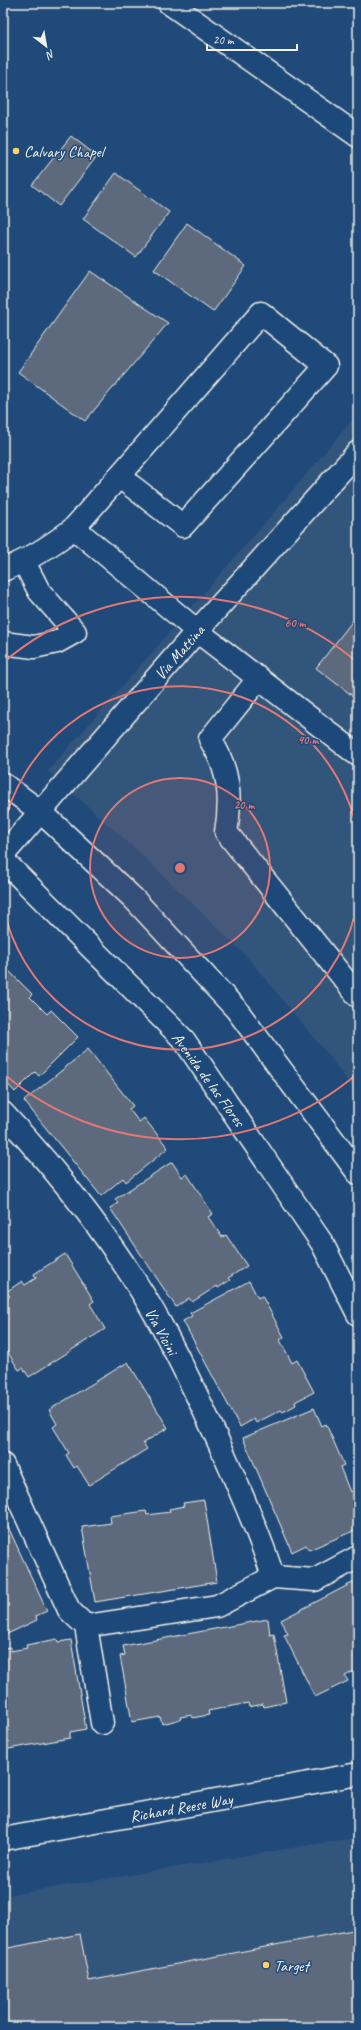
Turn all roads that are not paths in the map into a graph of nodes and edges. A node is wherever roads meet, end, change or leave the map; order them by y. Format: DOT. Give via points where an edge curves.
graph roads {
  1 [pos="169,3"];
  2 [pos="358,136"];
  3 [pos="358,452"];
  4 [pos="120,477"];
  5 [pos="74,528"];
  6 [pos="24,562"];
  7 [pos="3,570"];
  8 [pos="197,631"];
  9 [pos="3,643"];
  10 [pos="259,678"];
  11 [pos="358,755"];
  12 [pos="3,784"];
  13 [pos="41,812"];
  14 [pos="3,855"];
  15 [pos="3,860"];
  16 [pos="358,996"];
  17 [pos="3,1113"];
  18 [pos="358,1173"];
  19 [pos="358,1314"];
  20 [pos="3,1465"];
  21 [pos="358,1557"];
  22 [pos="273,1576"];
  23 [pos="86,1626"];
  24 [pos="102,1723"];
  25 [pos="358,1774"];
  26 [pos="3,1839"];
  1 -- 2 [label="main road"];
  3 -- 8 [label="main road, Via Mattina"];
  4 -- 4 [label="main road" via="262,313 326,366 183,526"];
  4 -- 5 [label="main road"];
  5 -- 6 [label="main road" via="50,547"];
  5 -- 8 [label="main road"];
  6 -- 7 [label="main road"];
  6 -- 9 [label="main road" via="39,591 75,632 58,642 34,647"];
  8 -- 10 [label="main road"];
  8 -- 13 [label="main road, Via Mattina"];
  10 -- 11 [label="main road"];
  10 -- 16 [label="main road" via="210,739 226,770 229,814 226,832"];
  12 -- 13 [label="main road"];
  13 -- 14 [label="main road, Via Mattina"];
  13 -- 18 [label="main road" via="133,898 236,1009"];
  15 -- 19 [label="main road, Avenida de las Flores" via="184,1040 322,1243"];
  17 -- 22 [label="main road, Via Vicini" via="72,1194 113,1248 159,1322 213,1429 264,1547"];
  20 -- 23 [label="main road" via="69,1610"];
  21 -- 22 [label="main road" via="315,1580"];
  22 -- 23 [label="main road" via="218,1606"];
  23 -- 24 [label="main road"];
  25 -- 26 [label="main road, Richard Reese Way"];
}
